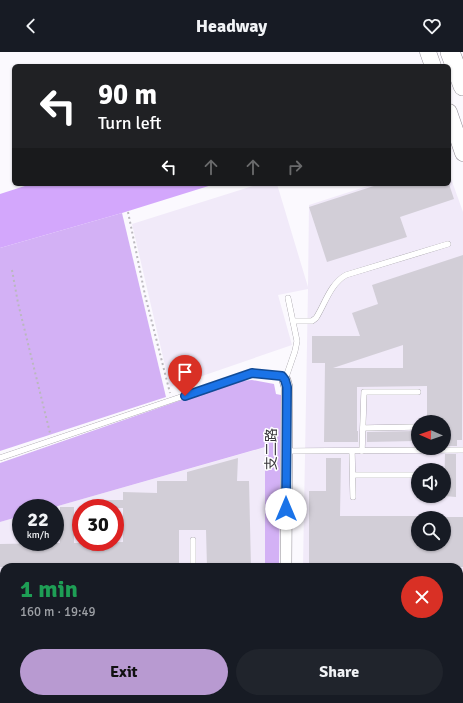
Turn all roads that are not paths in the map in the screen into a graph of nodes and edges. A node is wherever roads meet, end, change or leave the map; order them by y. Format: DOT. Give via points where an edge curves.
graph roads {
  1 [pos="428,52"];
  2 [pos="450,52"];
  3 [pos="432,64"];
  4 [pos="463,86"];
  5 [pos="451,118"];
  6 [pos="463,153"];
  7 [pos="448,244"];
  8 [pos="288,298"];
  9 [pos="293,321"];
  10 [pos="285,380"];
  11 [pos="418,392"];
  12 [pos="362,428"];
  13 [pos="411,428"];
  14 [pos="463,450"];
  15 [pos="286,451"];
  16 [pos="352,451"];
  17 [pos="362,451"];
  18 [pos="0,458"];
  19 [pos="353,475"];
  20 [pos="411,475"];
  21 [pos="353,497"];
  22 [pos="193,540"];
  23 [pos="193,563"];
  24 [pos="286,563"];
  1 -- 3 [label="main road"];
  2 -- 4 [label="highway"];
  5 -- 6 [label="main road"];
  7 -- 9 [label="lane" via="346,275 331,290 316,318 312,321"];
  8 -- 9 [label="lane"];
  9 -- 10 [label="lane" via="297,341"];
  10 -- 15 [label="street, 支二路"];
  10 -- 18 [label="lane" via="282,376 252,373"];
  11 -- 12 [label="lane" via="364,392"];
  12 -- 13 [label="lane"];
  12 -- 17 [label="lane"];
  14 -- 17 [label="lane"];
  15 -- 16 [label="lane"];
  15 -- 24 [label="street, 支二路"];
  16 -- 17 [label="lane"];
  16 -- 19 [label="lane"];
  19 -- 20 [label="lane"];
  19 -- 21 [label="lane"];
  22 -- 23 [label="lane"];
}
